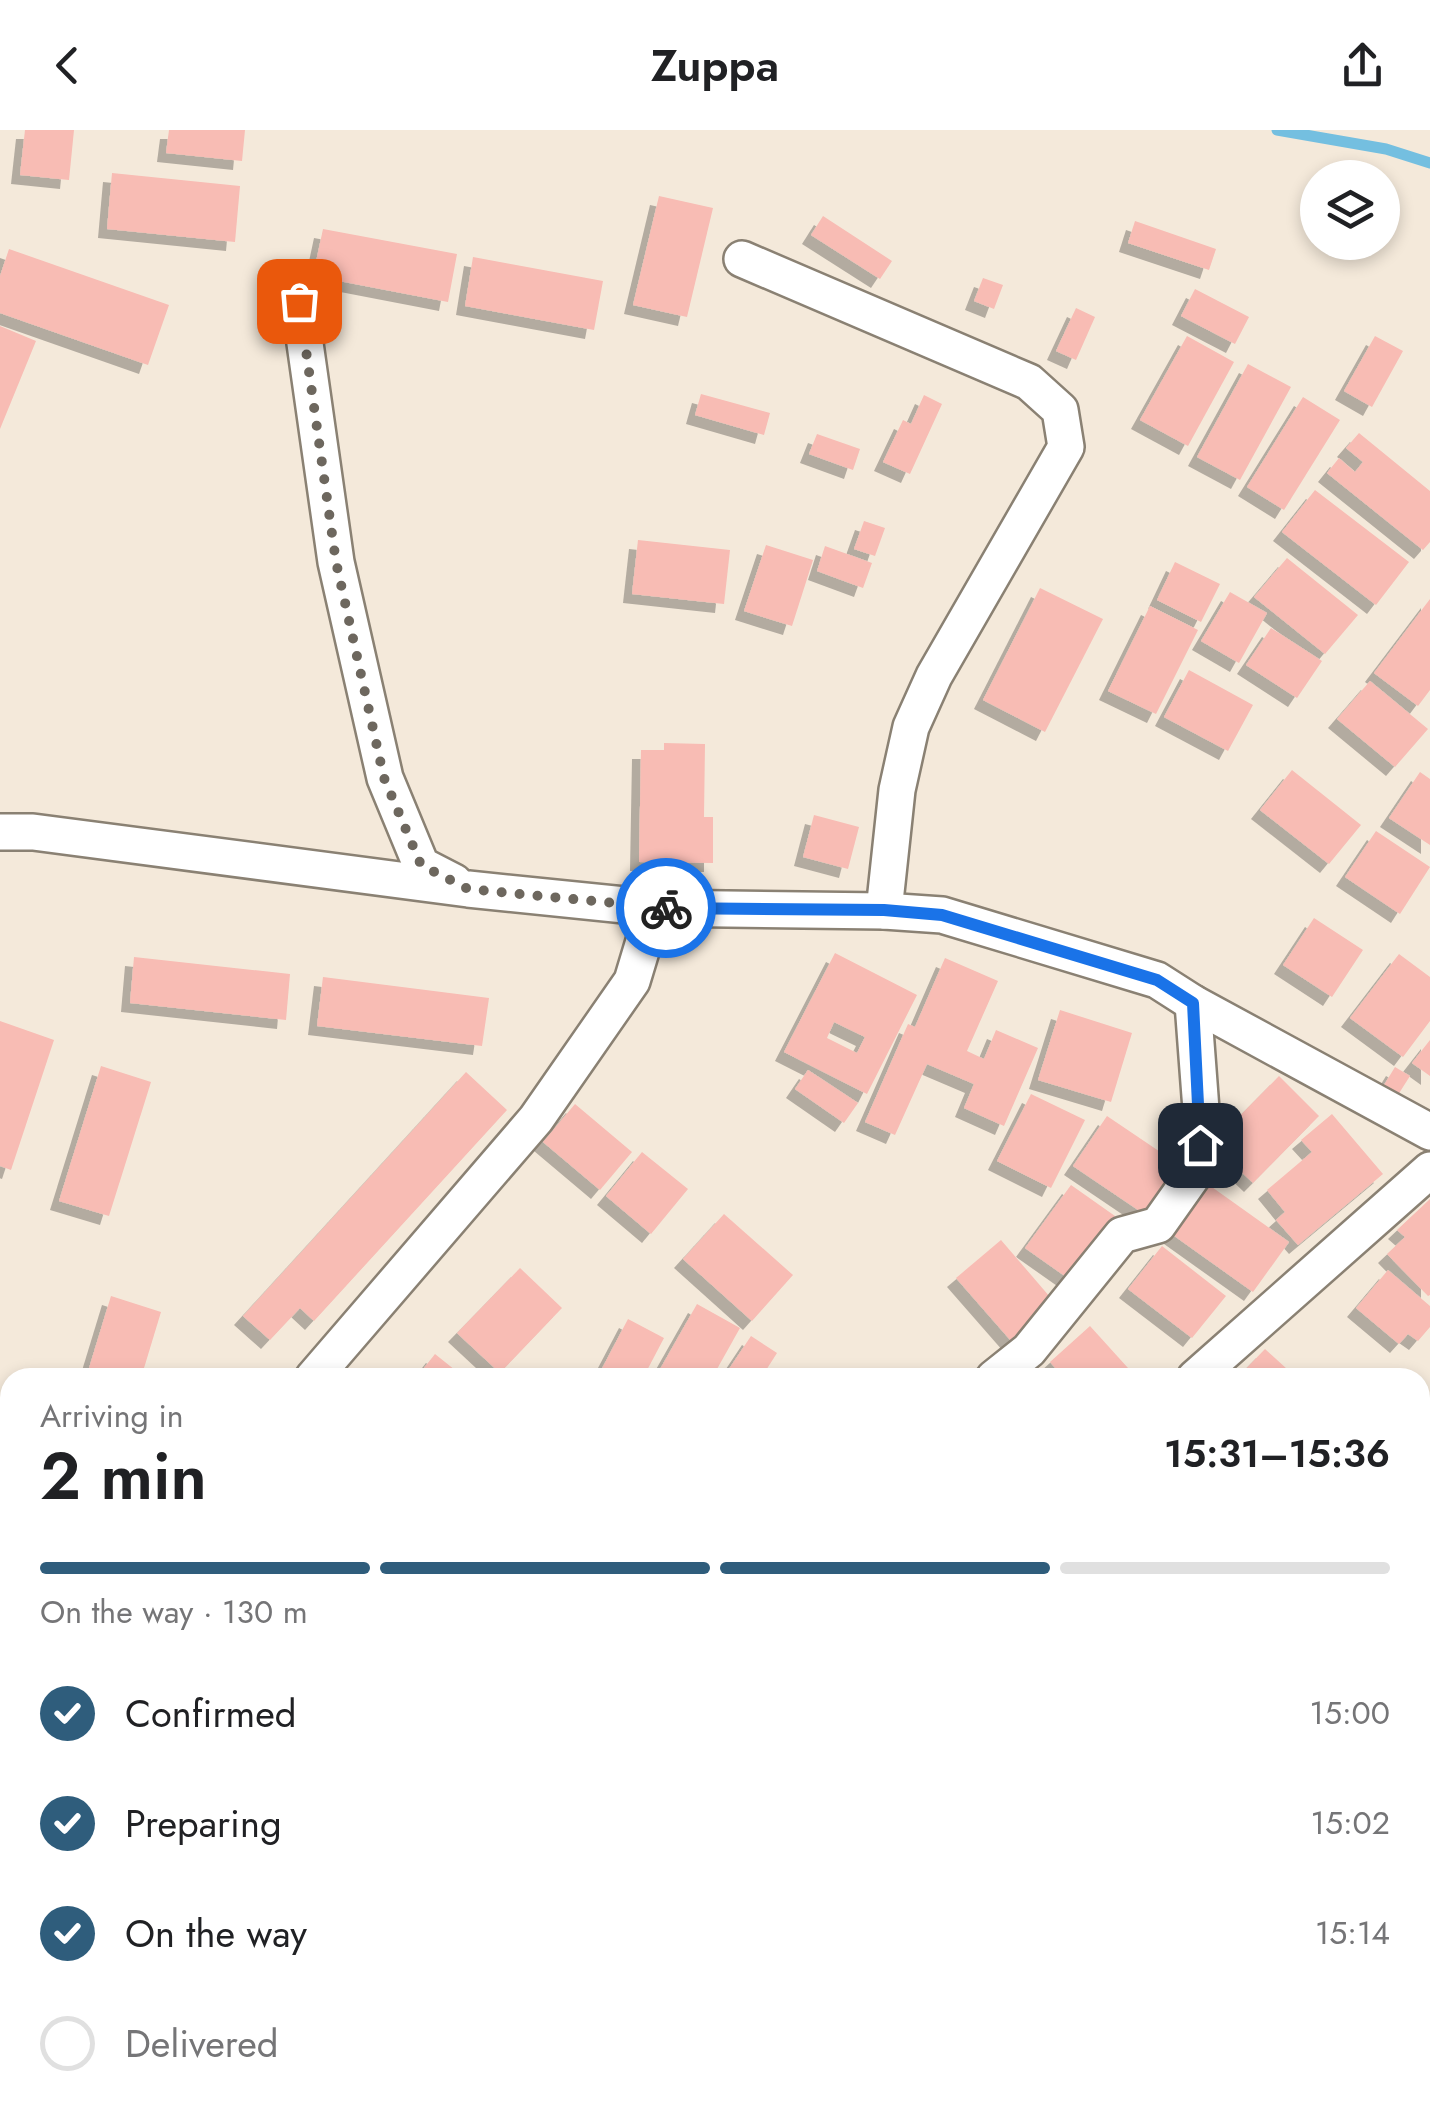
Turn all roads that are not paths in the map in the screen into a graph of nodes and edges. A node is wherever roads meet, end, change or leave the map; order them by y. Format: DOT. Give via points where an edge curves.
graph roads {
  1 [pos="742,259"];
  2 [pos="299,301"];
  3 [pos="0,832"];
  4 [pos="468,889"];
  5 [pos="654,908"];
  6 [pos="884,910"];
  7 [pos="1193,1003"];
  8 [pos="1430,1132"];
  9 [pos="1430,1170"];
  10 [pos="323,1368"];
  11 [pos="1006,1368"];
  12 [pos="1206,1368"];
  1 -- 6 [label="street" via="1029,382 1060,410 1066,447 934,676 912,727 897,790"];
  2 -- 4 [label="street" via="336,562 384,778 421,865"];
  3 -- 4 [label="street"];
  4 -- 5 [label="street"];
  5 -- 6 [label="street"];
  5 -- 10 [label="street" via="632,981 536,1119"];
  6 -- 7 [label="street" via="985,926 1157,980"];
  7 -- 8 [label="street"];
  7 -- 11 [label="street" via="1200,1167 1158,1225 1122,1235 1029,1350"];
  9 -- 12 [label="street"];
}
